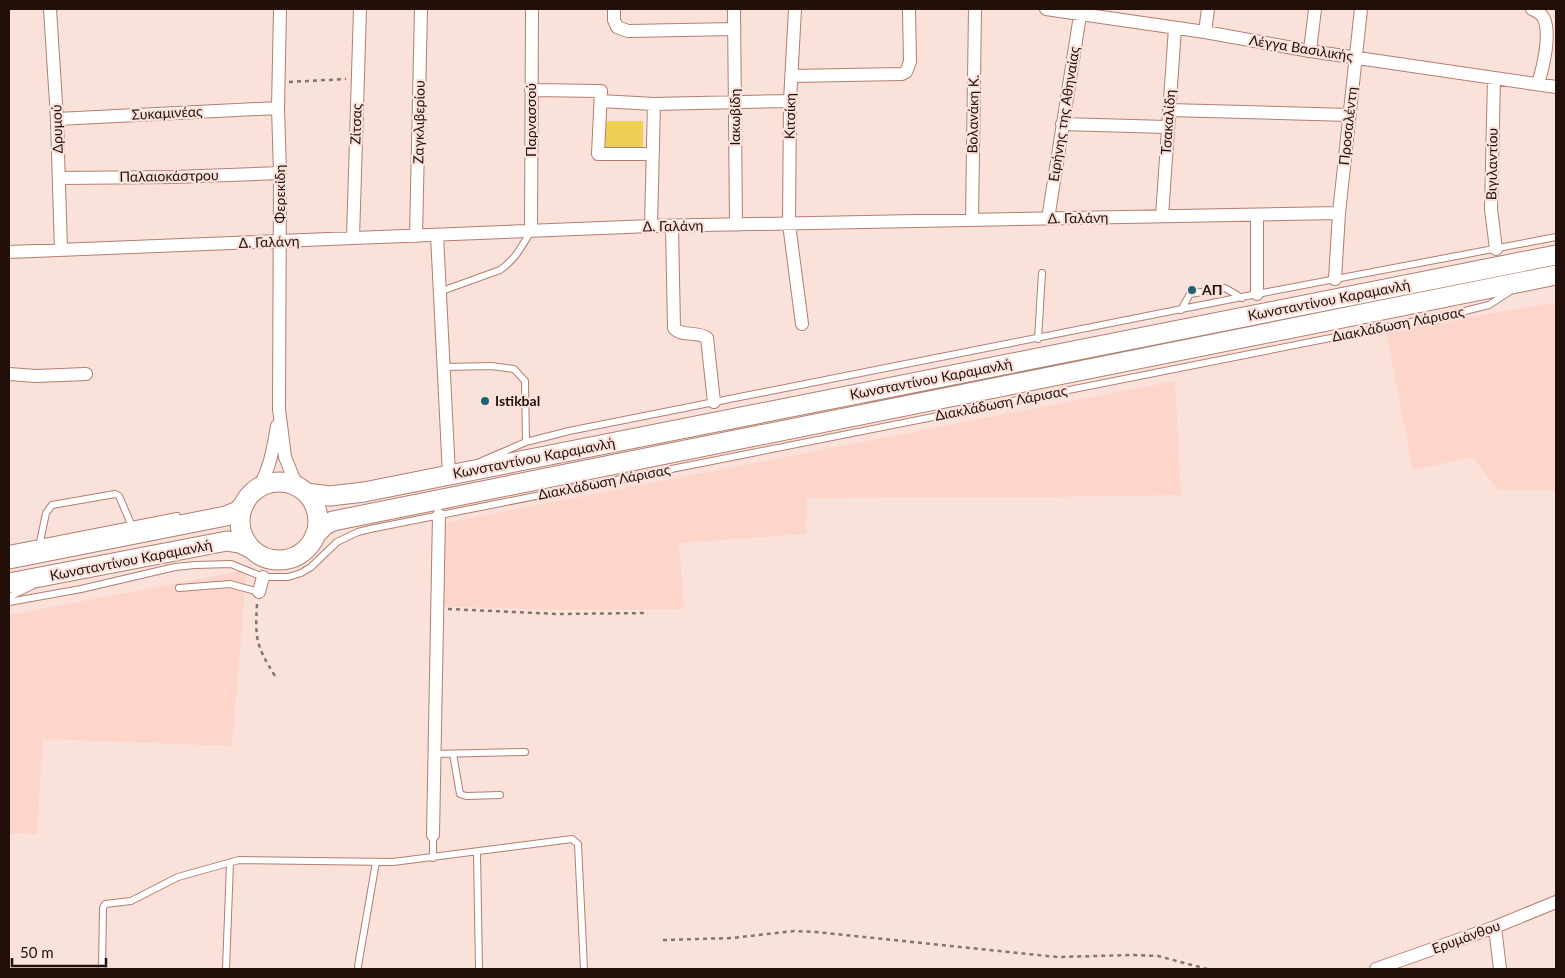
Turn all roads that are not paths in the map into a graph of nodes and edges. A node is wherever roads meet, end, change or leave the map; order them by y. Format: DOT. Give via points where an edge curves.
graph roads {
  1 [pos="50,9"];
  2 [pos="280,9"];
  3 [pos="360,9"];
  4 [pos="421,9"];
  5 [pos="532,9"];
  6 [pos="614,9"];
  7 [pos="734,9"];
  8 [pos="795,9"];
  9 [pos="909,9"];
  10 [pos="975,9"];
  11 [pos="1046,9"];
  12 [pos="1208,9"];
  13 [pos="1315,9"];
  14 [pos="1361,9"];
  15 [pos="1532,9"];
  16 [pos="1080,11"];
  17 [pos="1175,28"];
  18 [pos="734,29"];
  19 [pos="1205,32"];
  20 [pos="1310,51"];
  21 [pos="1355,57"];
  22 [pos="791,76"];
  23 [pos="1494,79"];
  24 [pos="1538,84"];
  25 [pos="1556,87"];
  26 [pos="531,90"];
  27 [pos="601,101"];
  28 [pos="735,101"];
  29 [pos="790,101"];
  30 [pos="654,104"];
  31 [pos="278,108"];
  32 [pos="1168,110"];
  33 [pos="1349,114"];
  34 [pos="57,119"];
  35 [pos="1062,124"];
  36 [pos="1167,127"];
  37 [pos="653,154"];
  38 [pos="280,173"];
  39 [pos="59,178"];
  40 [pos="1339,213"];
  41 [pos="1257,214"];
  42 [pos="1162,216"];
  43 [pos="1048,219"];
  44 [pos="972,220"];
  45 [pos="789,224"];
  46 [pos="736,225"];
  47 [pos="651,226"];
  48 [pos="672,226"];
  49 [pos="531,231"];
  50 [pos="437,235"];
  51 [pos="416,236"];
  52 [pos="1556,237"];
  53 [pos="353,238"];
  54 [pos="280,241"];
  55 [pos="1496,249"];
  56 [pos="61,250"];
  57 [pos="9,252"];
  58 [pos="1556,255"];
  59 [pos="1042,273"];
  60 [pos="1556,275"];
  61 [pos="1335,279"];
  62 [pos="1522,282"];
  63 [pos="439,292"];
  64 [pos="1258,294"];
  65 [pos="1242,298"];
  66 [pos="1181,310"];
  67 [pos="802,324"];
  68 [pos="1038,338"];
  69 [pos="444,367"];
  70 [pos="9,374"];
  71 [pos="86,374"];
  72 [pos="714,402"];
  73 [pos="279,409"];
  74 [pos="526,442"];
  75 [pos="450,475"];
  76 [pos="258,489"];
  77 [pos="303,491"];
  78 [pos="245,503"];
  79 [pos="188,514"];
  80 [pos="439,515"];
  81 [pos="131,524"];
  82 [pos="315,535"];
  83 [pos="40,542"];
  84 [pos="9,548"];
  85 [pos="252,549"];
  86 [pos="9,559"];
  87 [pos="55,574"];
  88 [pos="263,577"];
  89 [pos="9,584"];
  90 [pos="180,588"];
  91 [pos="259,592"];
  92 [pos="9,598"];
  93 [pos="9,602"];
  94 [pos="525,752"];
  95 [pos="434,754"];
  96 [pos="453,754"];
  97 [pos="500,795"];
  98 [pos="433,835"];
  99 [pos="477,852"];
  100 [pos="433,858"];
  101 [pos="376,862"];
  102 [pos="230,863"];
  103 [pos="1556,902"];
  104 [pos="1495,927"];
  105 [pos="1404,964"];
  106 [pos="358,966"];
  107 [pos="102,969"];
  108 [pos="226,969"];
  109 [pos="479,969"];
  110 [pos="584,969"];
  111 [pos="1376,969"];
  112 [pos="1500,969"];
  1 -- 34 [label="street, Δρυμού"];
  2 -- 31 [label="street, Φερεκίδη"];
  3 -- 53 [label="street, Ζίτσας"];
  4 -- 51 [label="street, Ζαγκλιβερίου"];
  5 -- 26 [label="street, Παρνασσού"];
  6 -- 18 [label="street" via="617,27 628,31"];
  7 -- 18 [label="street, Ιακωβίδη"];
  8 -- 22 [label="street, Κιτσίκη"];
  9 -- 22 [label="street" via="910,62 906,72"];
  10 -- 44 [label="street, Βολανάκη Κ."];
  11 -- 16 [label="street, Λέγγα Βασιλικής"];
  12 -- 19 [label="street"];
  13 -- 20 [label="street"];
  14 -- 21 [label="street, Προσαλέντη"];
  15 -- 24 [label="street" via="1544,18 1546,27 1543,67"];
  16 -- 17 [label="street, Λέγγα Βασιλικής"];
  16 -- 35 [label="street, Ειρήνης της Αθηναίας"];
  17 -- 19 [label="street, Λέγγα Βασιλικής"];
  17 -- 32 [label="street, Τσακαλίδη"];
  18 -- 28 [label="street, Ιακωβίδη"];
  19 -- 20 [label="street, Λέγγα Βασιλικής"];
  20 -- 21 [label="street, Λέγγα Βασιλικής"];
  21 -- 23 [label="street, Λέγγα Βασιλικής"];
  21 -- 33 [label="street, Προσαλέντη"];
  22 -- 29 [label="street, Κιτσίκη"];
  23 -- 24 [label="street, Λέγγα Βασιλικής"];
  23 -- 55 [label="street, Βιγιλαντίου" via="1491,209"];
  24 -- 25 [label="street, Λέγγα Βασιλικής"];
  26 -- 27 [label="street" via="601,91"];
  26 -- 49 [label="street, Παρνασσού"];
  27 -- 30 [label="street"];
  27 -- 37 [label="street" via="598,154"];
  28 -- 29 [label="street"];
  28 -- 30 [label="street"];
  28 -- 46 [label="street, Ιακωβίδη"];
  29 -- 45 [label="street, Κιτσίκη"];
  30 -- 37 [label="street"];
  31 -- 34 [label="street, Συκαμινέας"];
  31 -- 38 [label="street, Φερεκίδη"];
  32 -- 33 [label="street"];
  32 -- 36 [label="street, Τσακαλίδη"];
  33 -- 40 [label="street, Προσαλέντη"];
  34 -- 39 [label="street, Δρυμού"];
  35 -- 36 [label="street"];
  35 -- 43 [label="street, Ειρήνης της Αθηναίας"];
  36 -- 42 [label="street, Τσακαλίδη"];
  37 -- 47 [label="street"];
  38 -- 39 [label="street, Παλαιοκάστρου"];
  38 -- 54 [label="street, Φερεκίδη"];
  39 -- 56 [label="street, Δρυμού"];
  40 -- 41 [label="street, Δ. Γαλάνη"];
  40 -- 61 [label="street, Προσαλέντη"];
  41 -- 42 [label="street, Δ. Γαλάνη"];
  41 -- 64 [label="street"];
  42 -- 43 [label="street, Δ. Γαλάνη"];
  43 -- 44 [label="street, Δ. Γαλάνη"];
  44 -- 45 [label="street, Δ. Γαλάνη"];
  45 -- 46 [label="street, Δ. Γαλάνη"];
  45 -- 67 [label="street, Κιτσίκη"];
  46 -- 48 [label="street, Δ. Γαλάνη"];
  47 -- 48 [label="street, Δ. Γαλάνη"];
  47 -- 49 [label="street, Δ. Γαλάνη"];
  48 -- 72 [label="street" via="674,330 707,338"];
  49 -- 50 [label="street, Δ. Γαλάνη"];
  49 -- 63 [label="lane" via="514,259 500,270"];
  50 -- 51 [label="street, Δ. Γαλάνη"];
  50 -- 63 [label="street"];
  51 -- 53 [label="street, Δ. Γαλάνη"];
  52 -- 55 [label="lane"];
  53 -- 54 [label="street, Δ. Γαλάνη"];
  54 -- 56 [label="street, Δ. Γαλάνη"];
  54 -- 73 [label="street, Φερεκίδη"];
  55 -- 61 [label="lane"];
  56 -- 57 [label="street, Δ. Γαλάνη"];
  58 -- 75 [label="main road, Κωνσταντίνου Καραμανλή"];
  59 -- 68 [label="lane"];
  60 -- 62 [label="main road, Διακλάδωση Λάρισας"];
  61 -- 64 [label="lane"];
  62 -- 80 [label="lane, Διακλάδωση Λάρισας" via="1489,305 1461,312"];
  62 -- 82 [label="main road, Κωνσταντίνου Καραμανλή" via="333,521"];
  63 -- 69 [label="street"];
  64 -- 65 [label="lane"];
  65 -- 66 [label="lane"];
  65 -- 66 [label="lane" via="1225,288 1190,294"];
  66 -- 68 [label="lane"];
  68 -- 72 [label="lane"];
  69 -- 74 [label="lane" via="514,369 525,381"];
  69 -- 75 [label="street"];
  70 -- 71 [label="street"];
  72 -- 74 [label="lane"];
  73 -- 76 [label="street, Φερεκίδη" via="271,460"];
  73 -- 77 [label="street, Φερεκίδη" via="288,468"];
  74 -- 75 [label="lane"];
  75 -- 77 [label="main road, Κωνσταντίνου Καραμανλή" via="344,495 324,496"];
  76 -- 77 [label="main road" via="282,482"];
  76 -- 78 [label="main road"];
  77 -- 82 [label="main road" via="316,510 318,523"];
  78 -- 85 [label="main road" via="241,530"];
  78 -- 86 [label="main road, Κωνσταντίνου Καραμανλή" via="235,513"];
  79 -- 81 [label="lane"];
  80 -- 88 [label="lane, Διακλάδωση Λάρισας" via="358,532 337,542 302,573 288,577"];
  80 -- 95 [label="street"];
  81 -- 83 [label="lane"];
  81 -- 83 [label="lane" via="119,496 115,494 52,505 46,513"];
  82 -- 85 [label="main road" via="299,554 286,559 271,559"];
  83 -- 84 [label="lane"];
  85 -- 87 [label="main road, Κωνσταντίνου Καραμανλή" via="227,541"];
  87 -- 89 [label="main road, Κωνσταντίνου Καραμανλή"];
  87 -- 92 [label="lane"];
  88 -- 91 [label="street"];
  88 -- 93 [label="lane" via="231,564 195,564"];
  90 -- 91 [label="lane" via="230,584"];
  94 -- 96 [label="lane"];
  95 -- 96 [label="lane"];
  95 -- 98 [label="street"];
  96 -- 97 [label="lane" via="460,794"];
  98 -- 100 [label="lane"];
  99 -- 100 [label="lane"];
  99 -- 109 [label="lane"];
  99 -- 110 [label="lane" via="577,842"];
  100 -- 101 [label="lane"];
  101 -- 102 [label="lane" via="239,860"];
  101 -- 106 [label="lane"];
  102 -- 107 [label="lane" via="178,877 131,901 105,904"];
  102 -- 108 [label="lane"];
  103 -- 104 [label="street, Ερυμάνθου"];
  104 -- 105 [label="street, Ερυμάνθου"];
  104 -- 112 [label="street"];
  105 -- 111 [label="street, Ερυμάνθου"];
}
